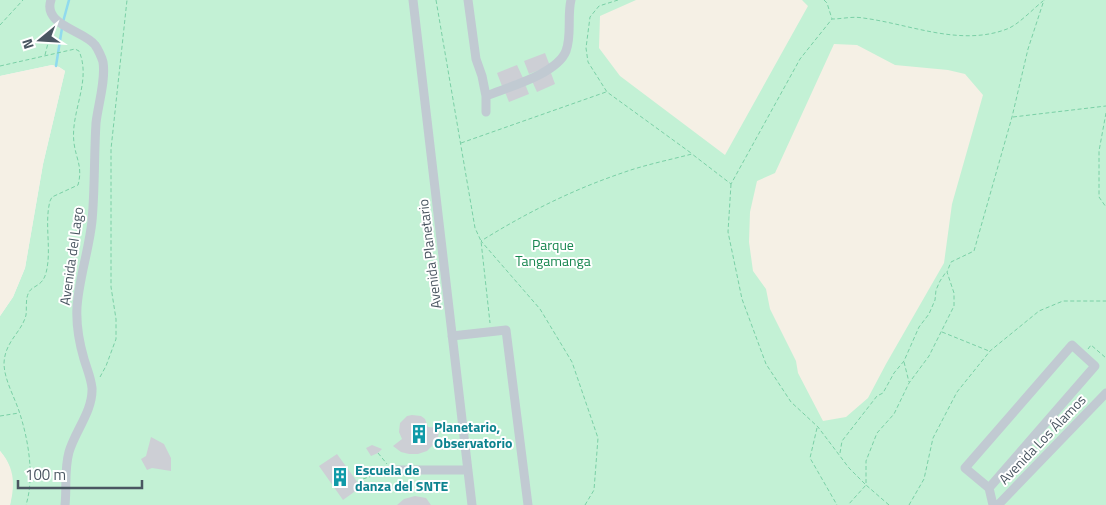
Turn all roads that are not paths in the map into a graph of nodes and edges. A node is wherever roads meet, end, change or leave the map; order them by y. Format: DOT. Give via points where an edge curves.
graph roads {
  1 [pos="51,0"];
  2 [pos="413,0"];
  3 [pos="468,0"];
  4 [pos="571,0"];
  5 [pos="486,96"];
  6 [pos="486,112"];
  7 [pos="452,336"];
  8 [pos="1106,392"];
  9 [pos="392,470"];
  10 [pos="468,470"];
  11 [pos="989,488"];
  12 [pos="65,505"];
  13 [pos="472,505"];
  14 [pos="528,505"];
  15 [pos="993,505"];
  16 [pos="998,505"];
  1 -- 12 [label="street, Avenida del Lago" via="49,4 60,22 94,44 103,63 96,122 92,221 77,308 77,334 92,390 69,452"];
  2 -- 7 [label="street, Avenida Planetario"];
  3 -- 5 [label="street" via="476,60"];
  4 -- 5 [label="street" via="566,51 558,62 549,70"];
  5 -- 6 [label="street"];
  7 -- 10 [label="street, Avenida Planetario"];
  7 -- 14 [label="street" via="506,330"];
  8 -- 16 [label="street, Avenida Los Álamos"];
  9 -- 10 [label="street"];
  10 -- 13 [label="street, Avenida Planetario"];
  11 -- 11 [label="street" via="1095,366 1072,345 965,468"];
  11 -- 15 [label="street"];
}
